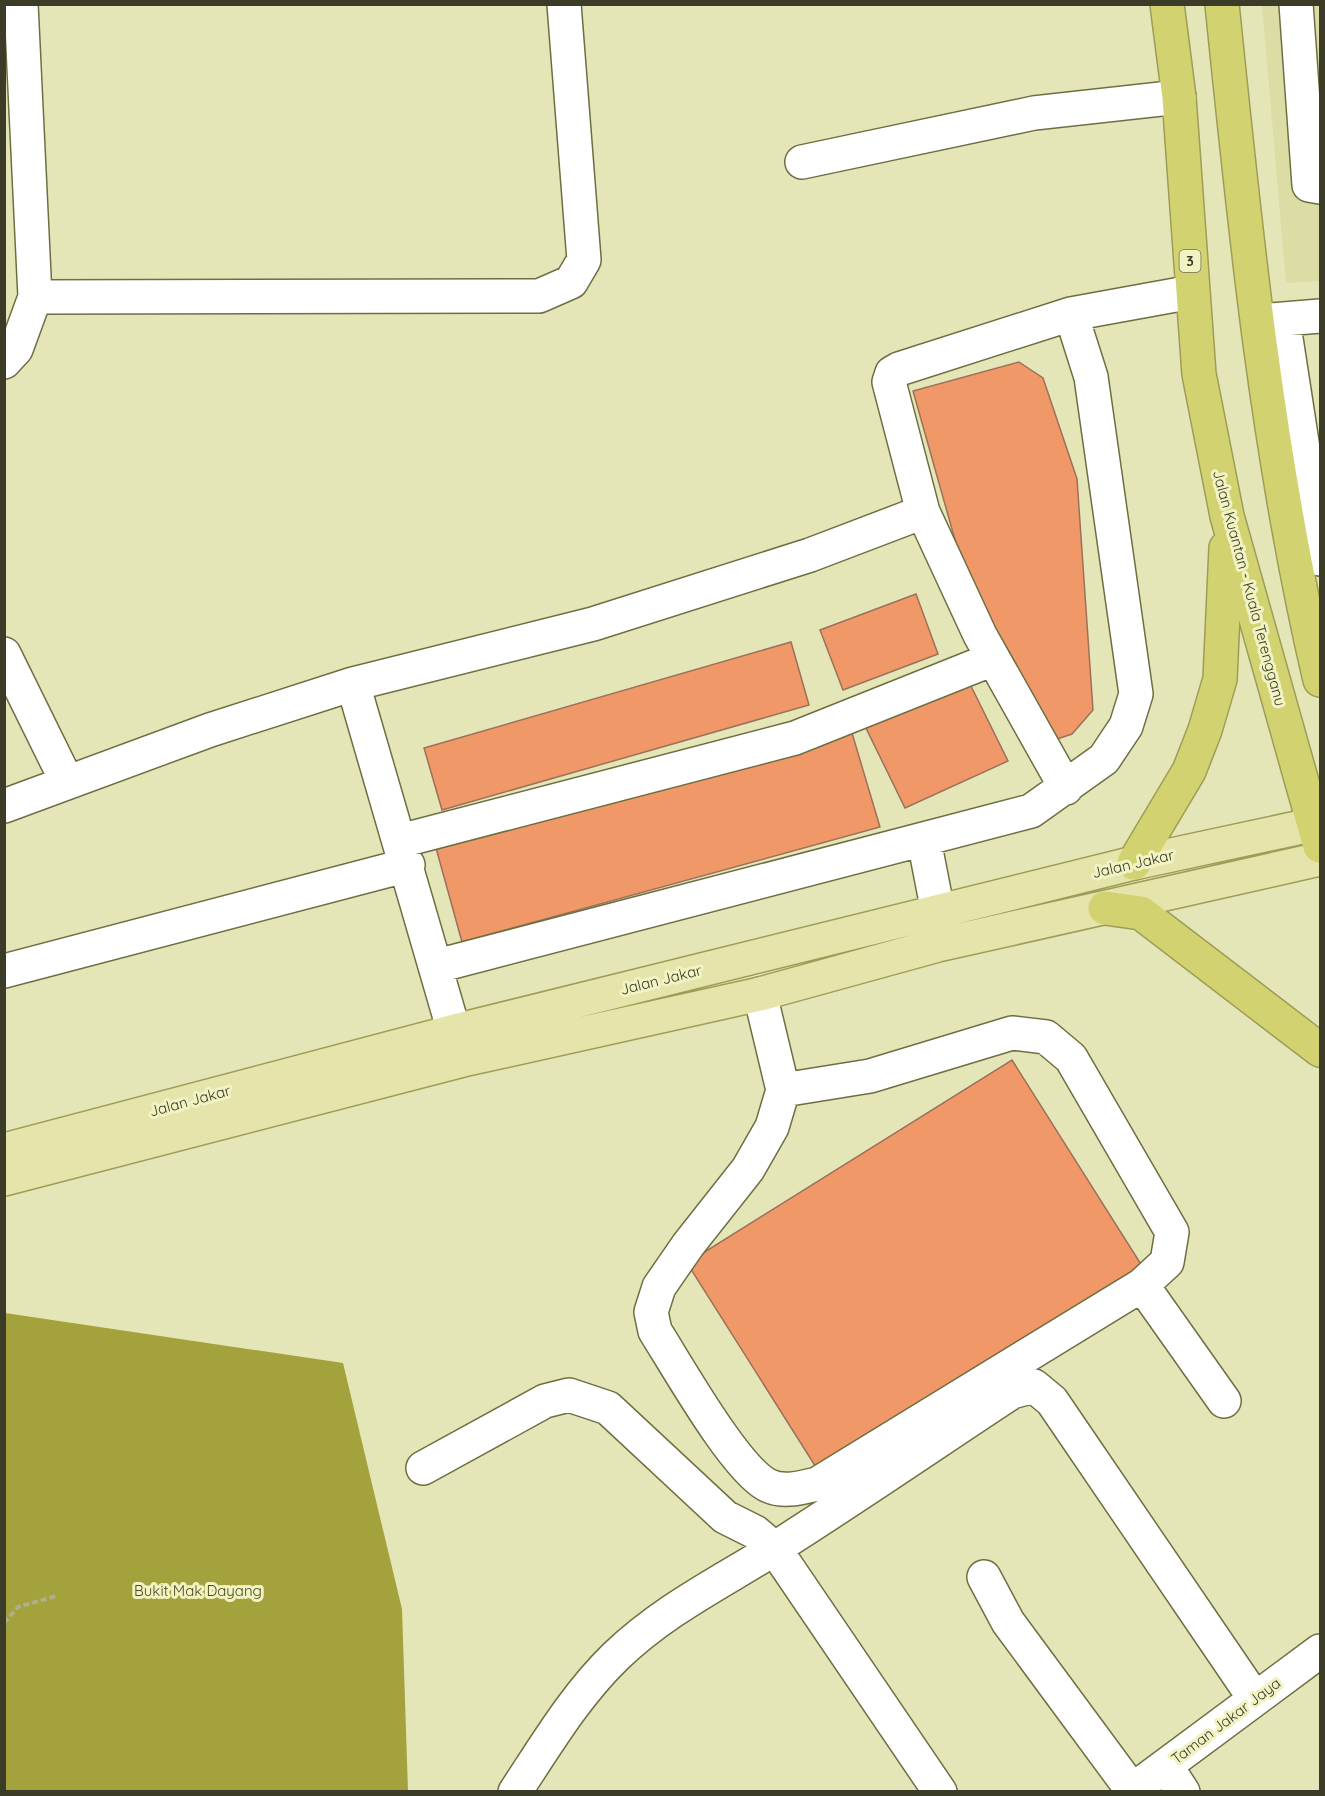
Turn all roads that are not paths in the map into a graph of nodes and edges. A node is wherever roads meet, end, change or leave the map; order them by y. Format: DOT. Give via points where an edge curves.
graph roads {
  1 [pos="21,4"];
  2 [pos="564,4"];
  3 [pos="1167,4"];
  4 [pos="1222,4"];
  5 [pos="1296,4"];
  6 [pos="1179,97"];
  7 [pos="802,162"];
  8 [pos="1320,187"];
  9 [pos="1192,292"];
  10 [pos="35,297"];
  11 [pos="1071,314"];
  12 [pos="1320,316"];
  13 [pos="1269,320"];
  14 [pos="4,362"];
  15 [pos="923,512"];
  16 [pos="1227,516"];
  17 [pos="1320,559"];
  18 [pos="1313,612"];
  19 [pos="4,654"];
  20 [pos="993,659"];
  21 [pos="1320,680"];
  22 [pos="353,684"];
  23 [pos="67,782"];
  24 [pos="1066,788"];
  25 [pos="4,806"];
  26 [pos="1318,831"];
  27 [pos="924,840"];
  28 [pos="404,853"];
  29 [pos="1320,859"];
  30 [pos="1134,863"];
  31 [pos="1105,908"];
  32 [pos="938,912"];
  33 [pos="437,966"];
  34 [pos="4,971"];
  35 [pos="760,994"];
  36 [pos="459,1046"];
  37 [pos="1320,1050"];
  38 [pos="783,1090"];
  39 [pos="4,1150"];
  40 [pos="4,1179"];
  41 [pos="1142,1285"];
  42 [pos="1224,1401"];
  43 [pos="423,1468"];
  44 [pos="775,1549"];
  45 [pos="984,1577"];
  46 [pos="1320,1651"];
  47 [pos="1256,1699"];
  48 [pos="1174,1779"];
  49 [pos="515,1791"];
  50 [pos="940,1791"];
  51 [pos="1131,1791"];
  1 -- 10 [label="street"];
  2 -- 10 [label="street" via="584,260 571,282 539,296"];
  3 -- 6 [label="highway, Jalan Kuantan - Kuala Terengganu / 3"];
  4 -- 13 [label="highway"];
  5 -- 8 [label="street" via="1309,185"];
  6 -- 7 [label="street" via="1034,113"];
  6 -- 9 [label="highway, Jalan Kuantan - Kuala Terengganu / 3"];
  9 -- 11 [label="street"];
  9 -- 16 [label="highway, Jalan Kuantan - Kuala Terengganu / 3" via="1199,374"];
  10 -- 14 [label="street" via="16,349"];
  11 -- 15 [label="street" via="892,373 889,382"];
  11 -- 24 [label="street" via="1091,377 1136,694 1126,726 1104,759"];
  12 -- 13 [label="street"];
  13 -- 17 [label="street"];
  13 -- 18 [label="highway"];
  15 -- 20 [label="street"];
  15 -- 22 [label="street" via="810,555 593,624"];
  16 -- 26 [label="highway, Jalan Kuantan - Kuala Terengganu / 3"];
  16 -- 30 [label="highway" via="1220,679 1189,771"];
  18 -- 21 [label="highway"];
  19 -- 23 [label="street"];
  20 -- 24 [label="street"];
  20 -- 28 [label="street" via="795,738"];
  22 -- 23 [label="street"];
  22 -- 28 [label="street"];
  23 -- 25 [label="street"];
  24 -- 27 [label="street" via="1031,811"];
  26 -- 30 [label="main road, Jalan Jakar"];
  27 -- 32 [label="street"];
  27 -- 33 [label="street"];
  28 -- 33 [label="street"];
  28 -- 34 [label="street"];
  29 -- 31 [label="main road, Jalan Jakar"];
  30 -- 32 [label="main road, Jalan Jakar"];
  31 -- 35 [label="main road, Jalan Jakar" via="938,945"];
  31 -- 37 [label="highway" via="1141,913"];
  32 -- 36 [label="main road, Jalan Jakar"];
  33 -- 36 [label="street"];
  35 -- 36 [label="main road, Jalan Jakar"];
  35 -- 38 [label="street"];
  36 -- 39 [label="main road, Jalan Jakar"];
  36 -- 40 [label="main road, Jalan Jakar"];
  38 -- 41 [label="street" via="870,1076 1012,1033 1046,1037 1071,1058 1172,1232 1167,1262"];
  38 -- 41 [label="street" via="768,1135 748,1169 659,1287 651,1312 655,1331 744,1467 768,1485 792,1490 817,1484"];
  41 -- 42 [label="street"];
  43 -- 44 [label="street" via="545,1401 569,1395 608,1408 725,1517 755,1532"];
  44 -- 47 [label="street" via="1012,1392 1034,1386 1052,1401"];
  44 -- 49 [label="street" via="667,1614 615,1657 573,1703"];
  44 -- 50 [label="street"];
  45 -- 51 [label="street" via="1008,1622"];
  46 -- 47 [label="street, Taman Jakar Jaya"];
  47 -- 48 [label="street, Taman Jakar Jaya"];
  48 -- 51 [label="street, Taman Jakar Jaya"];
}
